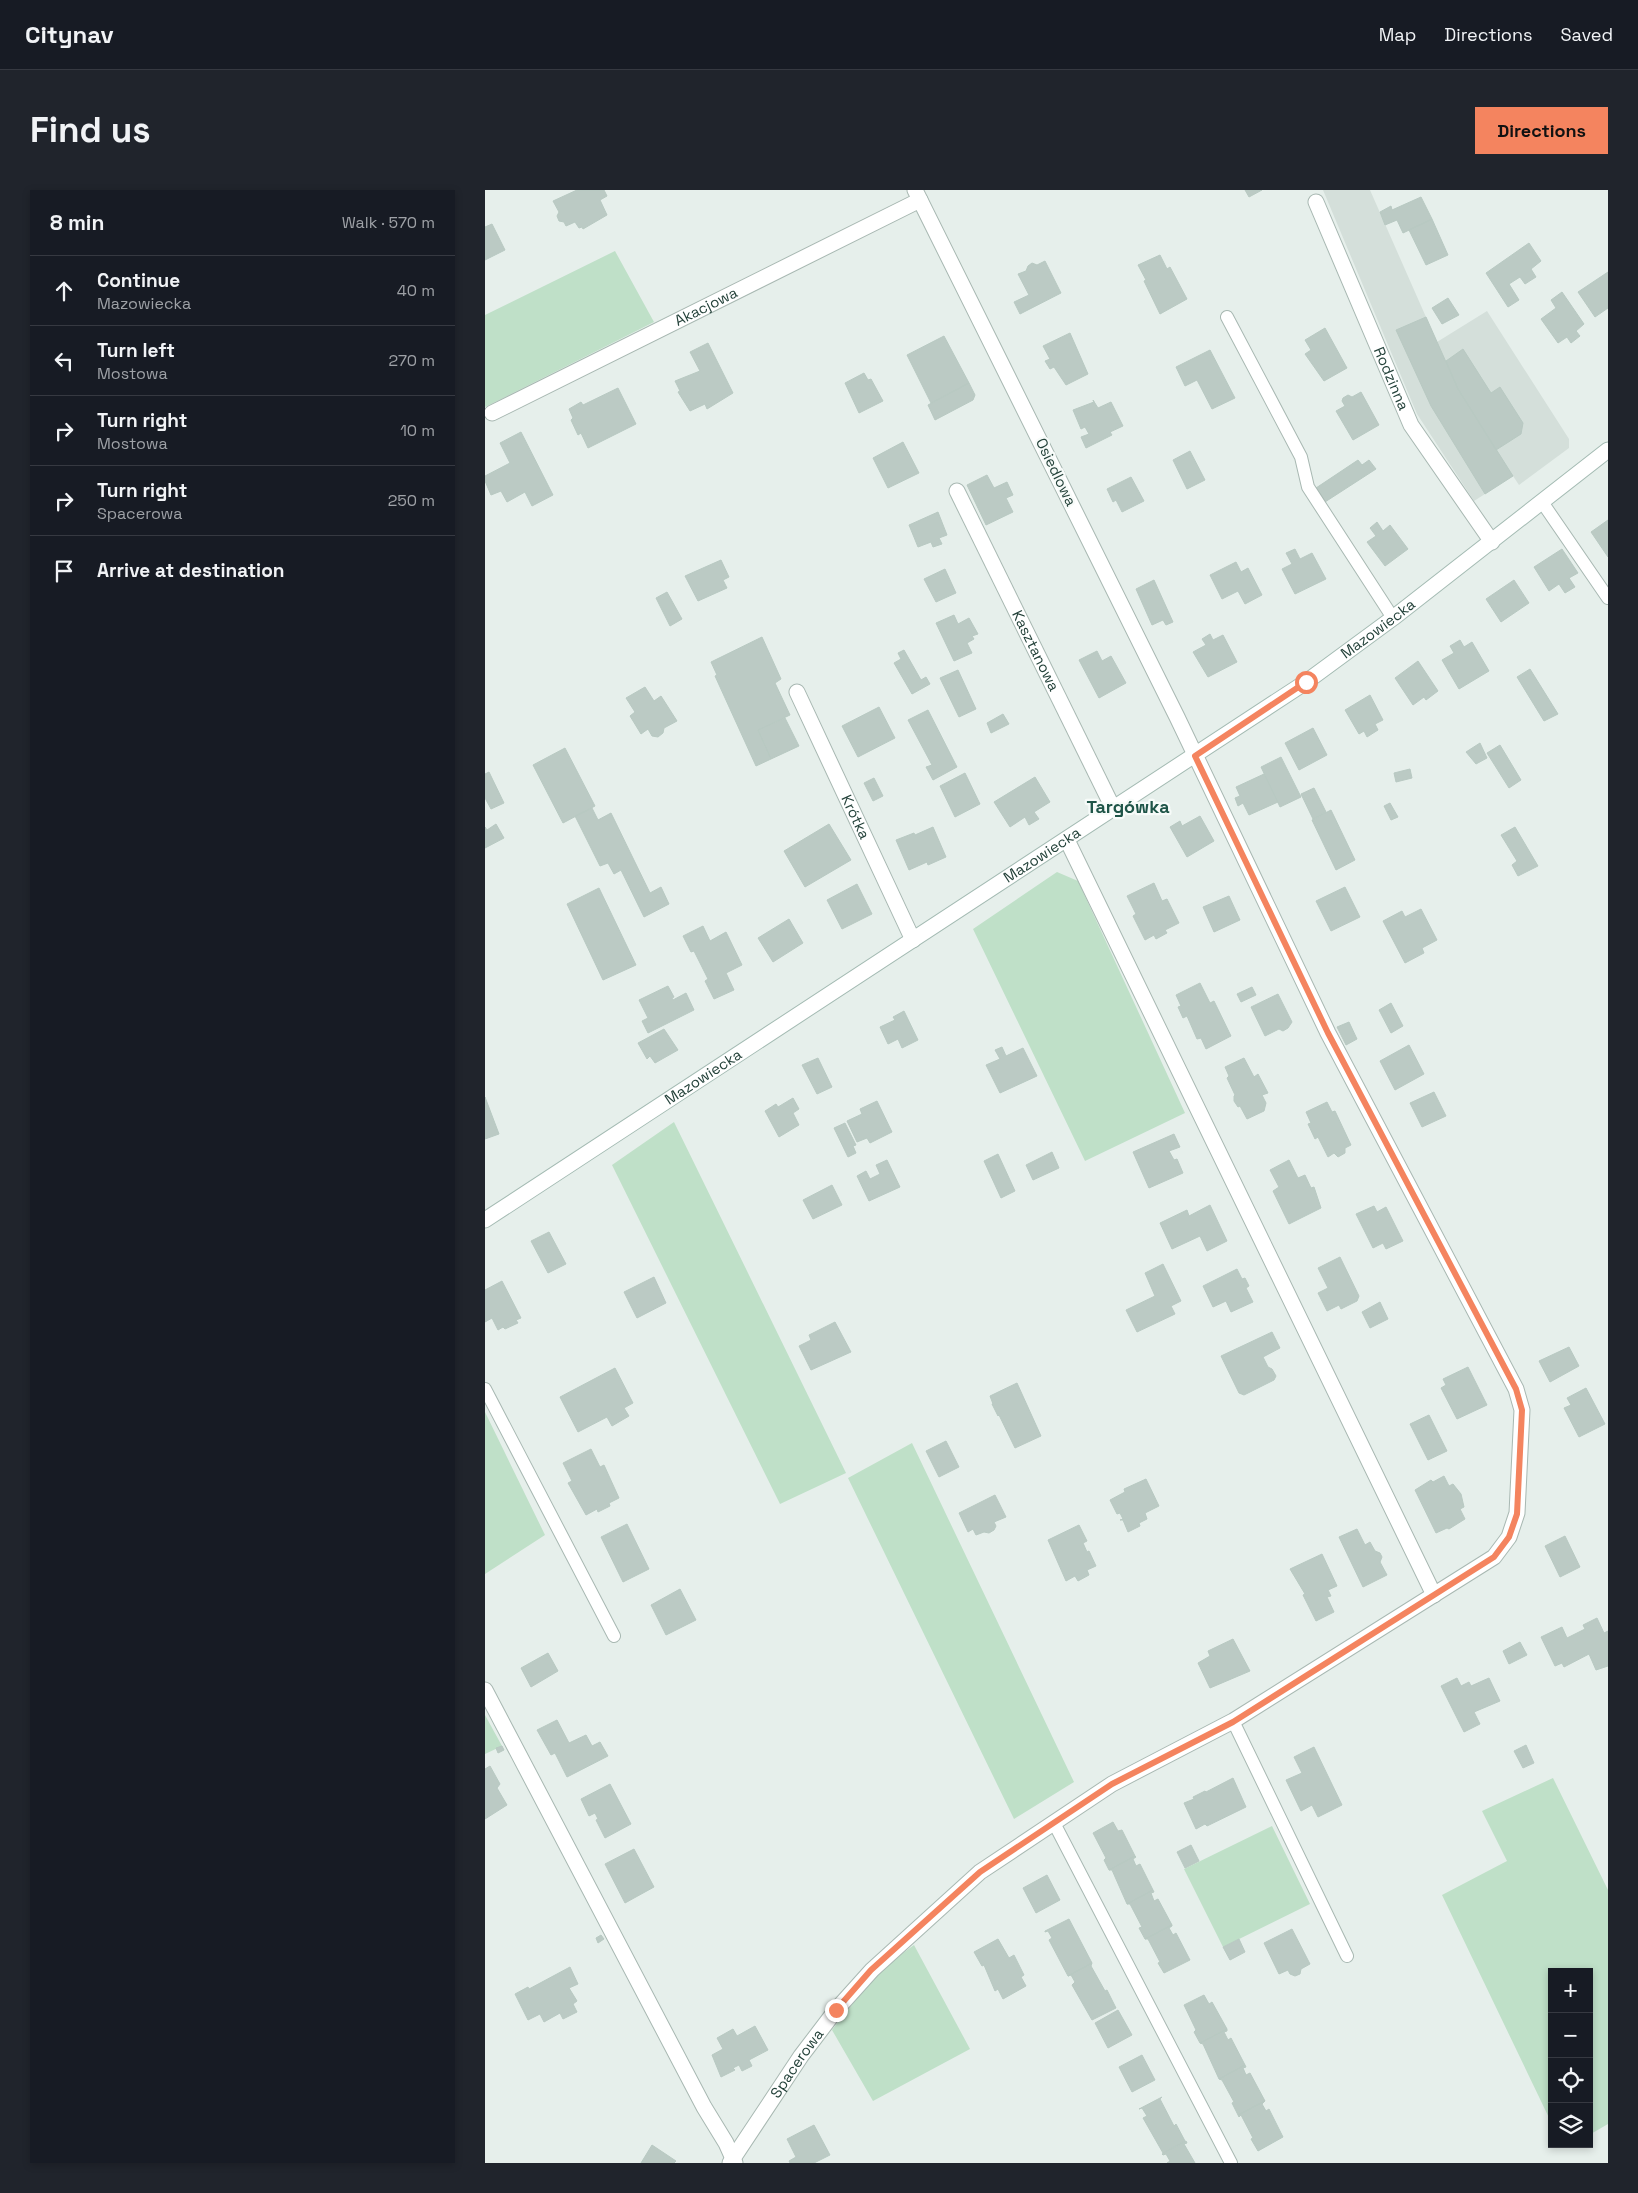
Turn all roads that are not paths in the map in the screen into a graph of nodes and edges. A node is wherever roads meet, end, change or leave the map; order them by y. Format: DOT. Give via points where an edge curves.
graph roads {
  1 [pos="917,195"];
  2 [pos="1316,202"];
  3 [pos="1227,317"];
  4 [pos="492,413"];
  5 [pos="1608,450"];
  6 [pos="957,491"];
  7 [pos="1541,502"];
  8 [pos="1492,542"];
  9 [pos="1608,598"];
  10 [pos="1393,618"];
  11 [pos="797,692"];
  12 [pos="1195,756"];
  13 [pos="1113,808"];
  14 [pos="1067,840"];
  15 [pos="913,940"];
  16 [pos="485,1220"];
  17 [pos="485,1388"];
  18 [pos="1494,1557"];
  19 [pos="1435,1595"];
  20 [pos="613,1636"];
  21 [pos="485,1690"];
  22 [pos="1233,1722"];
  23 [pos="1054,1823"];
  24 [pos="1347,1956"];
  25 [pos="733,2161"];
  26 [pos="1231,2163"];
  1 -- 4 [label="street, Akacjowa"];
  1 -- 12 [label="street, Osiedlowa"];
  2 -- 8 [label="street, Rodzinna" via="1411,424"];
  3 -- 10 [label="lane" via="1301,457 1308,487"];
  5 -- 7 [label="street, Mazowiecka"];
  6 -- 13 [label="street, Kasztanowa"];
  7 -- 8 [label="street, Mazowiecka"];
  7 -- 9 [label="lane"];
  8 -- 10 [label="street, Mazowiecka"];
  10 -- 12 [label="street, Mazowiecka" via="1306,682"];
  11 -- 15 [label="street, Krótka"];
  12 -- 13 [label="street, Mazowiecka"];
  12 -- 18 [label="street, Osiedlowa" via="1328,1033 1516,1389 1522,1410 1517,1514 1509,1537"];
  13 -- 14 [label="street, Mazowiecka"];
  14 -- 15 [label="street, Mazowiecka"];
  14 -- 19 [label="street"];
  15 -- 16 [label="street, Mazowiecka"];
  17 -- 20 [label="lane"];
  18 -- 19 [label="street, Spacerowa"];
  19 -- 22 [label="street, Spacerowa"];
  21 -- 25 [label="street" via="704,2107 727,2143"];
  22 -- 23 [label="street, Spacerowa" via="1112,1784"];
  22 -- 24 [label="lane"];
  23 -- 25 [label="street, Spacerowa" via="980,1872 871,1970 801,2056"];
  23 -- 26 [label="lane"];
}
